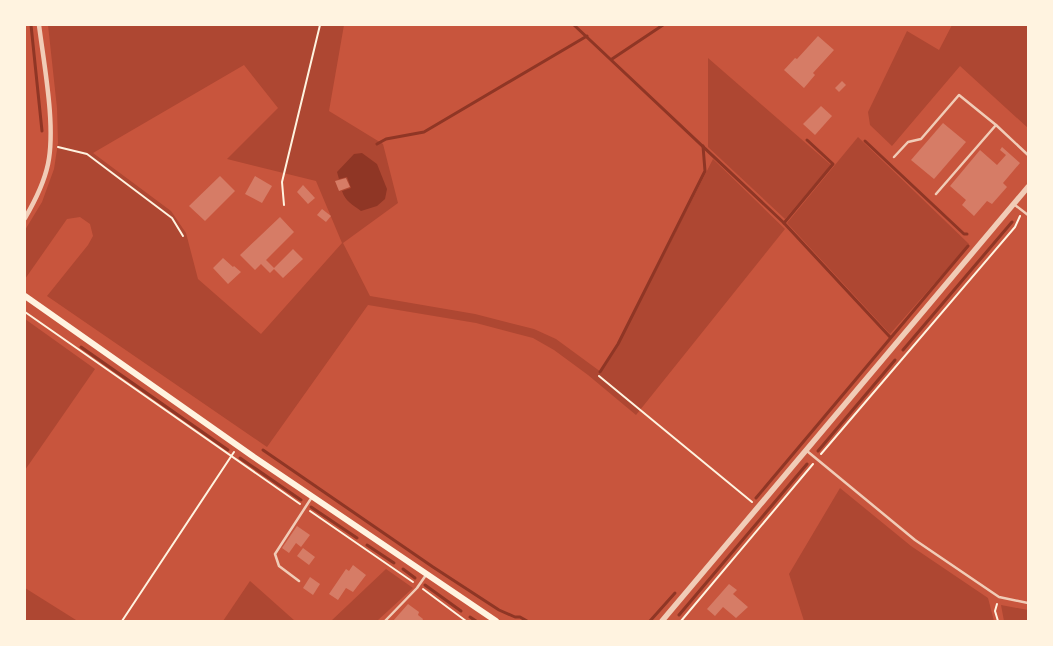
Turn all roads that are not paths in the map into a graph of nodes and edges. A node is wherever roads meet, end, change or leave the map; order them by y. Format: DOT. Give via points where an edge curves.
graph roads {
  1 [pos="39,25"];
  2 [pos="996,125"];
  3 [pos="1028,155"];
  4 [pos="894,157"];
  5 [pos="1028,187"];
  6 [pos="936,194"];
  7 [pos="1014,204"];
  8 [pos="1028,215"];
  9 [pos="25,218"];
  10 [pos="25,296"];
  11 [pos="805,450"];
  12 [pos="313,497"];
  13 [pos="426,574"];
  14 [pos="299,581"];
  15 [pos="1028,603"];
  16 [pos="385,621"];
  17 [pos="496,621"];
  18 [pos="662,621"];
  1 -- 9 [label="street" via="50,145 48,165 36,200"];
  2 -- 3 [label="lane"];
  2 -- 4 [label="lane" via="960,95 921,139 908,142"];
  2 -- 6 [label="lane"];
  5 -- 7 [label="street"];
  7 -- 8 [label="lane"];
  7 -- 11 [label="street"];
  10 -- 12 [label="main road"];
  11 -- 15 [label="lane" via="916,540 999,597"];
  11 -- 18 [label="street"];
  12 -- 13 [label="main road"];
  12 -- 14 [label="lane" via="275,554 278,566"];
  13 -- 16 [label="lane"];
  13 -- 17 [label="main road"];
}
